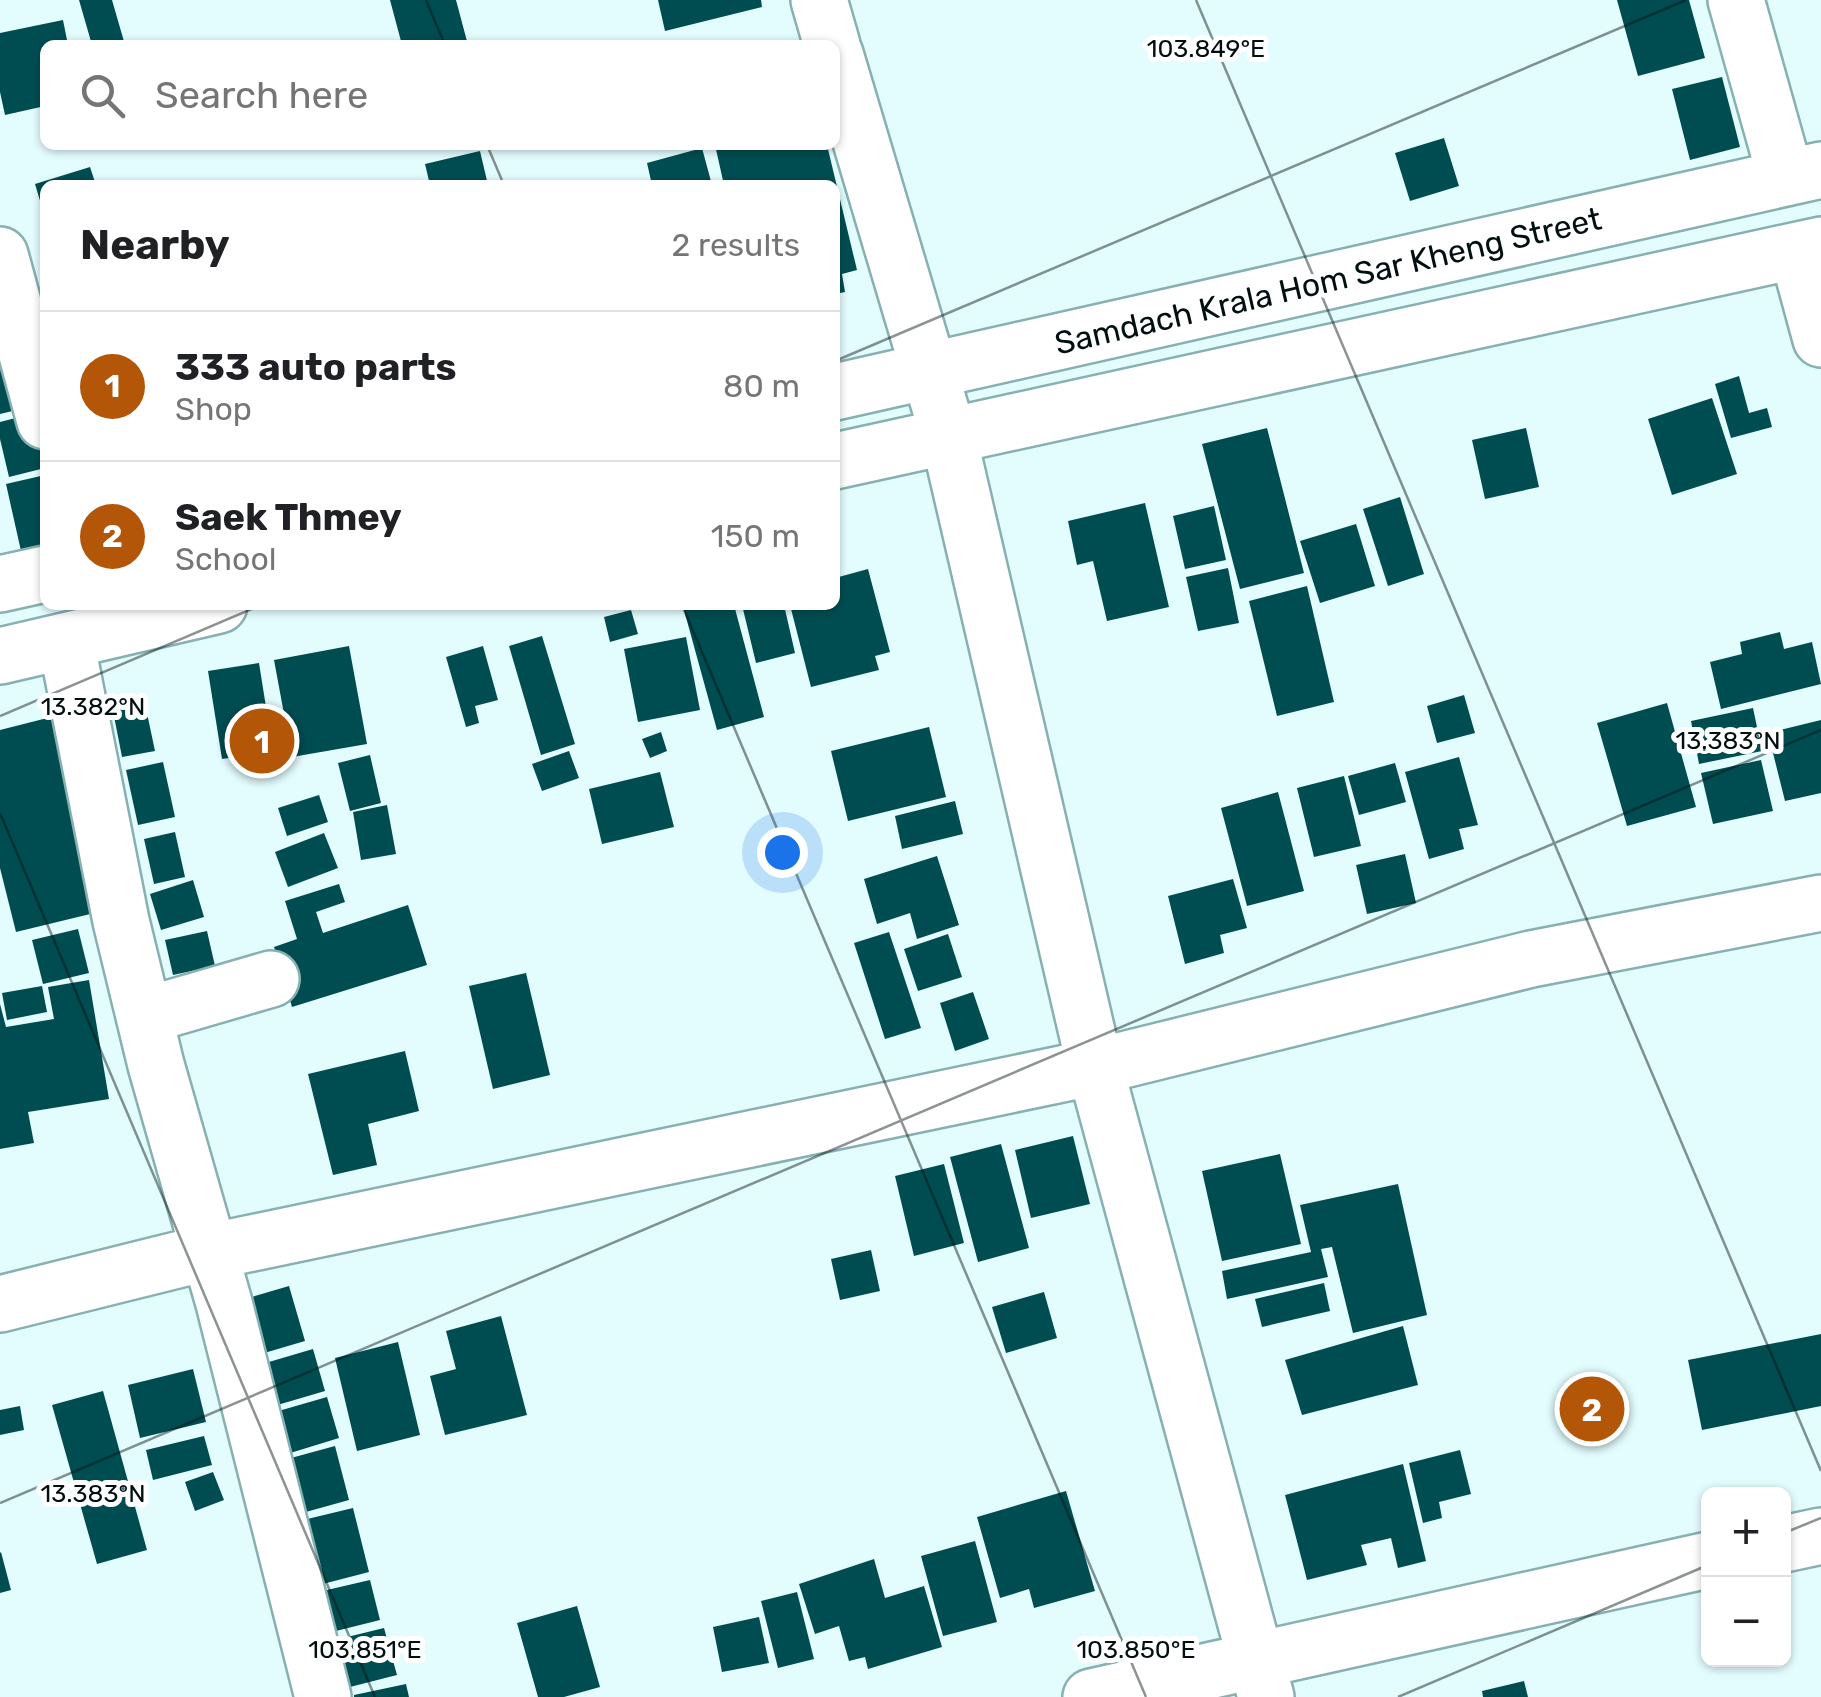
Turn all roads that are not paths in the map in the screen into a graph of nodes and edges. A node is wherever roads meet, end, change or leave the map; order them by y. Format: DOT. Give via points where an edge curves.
graph roads {
  1 [pos="818,0"];
  2 [pos="1736,0"];
  3 [pos="830,40"];
  4 [pos="840,70"];
  5 [pos="1803,174"];
  6 [pos="1809,248"];
  7 [pos="0,255"];
  8 [pos="1821,339"];
  9 [pos="931,370"];
  10 [pos="840,391"];
  11 [pos="40,402"];
  12 [pos="948,434"];
  13 [pos="840,460"];
  14 [pos="40,575"];
  15 [pos="0,584"];
  16 [pos="197,610"];
  17 [pos="66,641"];
  18 [pos="0,656"];
  19 [pos="1821,902"];
  20 [pos="271,979"];
  21 [pos="144,1016"];
  22 [pos="1095,1067"];
  23 [pos="209,1252"];
  24 [pos="0,1304"];
  25 [pos="1821,1536"];
  26 [pos="1791,1542"];
  27 [pos="1701,1562"];
  28 [pos="1261,1678"];
  29 [pos="323,1697"];
  30 [pos="1090,1697"];
  1 -- 3 [label="street"];
  2 -- 5 [label="street"];
  4 -- 9 [label="street"];
  5 -- 9 [label="street, Samdach Krala Hom Sar Kheng Street"];
  6 -- 8 [label="street"];
  6 -- 12 [label="street, Samdach Krala Hom Sar Kheng Street"];
  7 -- 11 [label="street"];
  9 -- 10 [label="street, Samdach Krala Hom Sar Kheng Street"];
  9 -- 12 [label="street"];
  12 -- 13 [label="street, Samdach Krala Hom Sar Kheng Street"];
  12 -- 22 [label="street"];
  14 -- 15 [label="street"];
  16 -- 17 [label="street"];
  17 -- 18 [label="street"];
  17 -- 21 [label="street"];
  19 -- 22 [label="street" via="1531,960"];
  20 -- 21 [label="street"];
  21 -- 23 [label="street"];
  22 -- 23 [label="street"];
  22 -- 28 [label="street"];
  23 -- 24 [label="street"];
  23 -- 29 [label="street"];
  25 -- 26 [label="street"];
  27 -- 28 [label="street"];
  28 -- 30 [label="street"];
}
